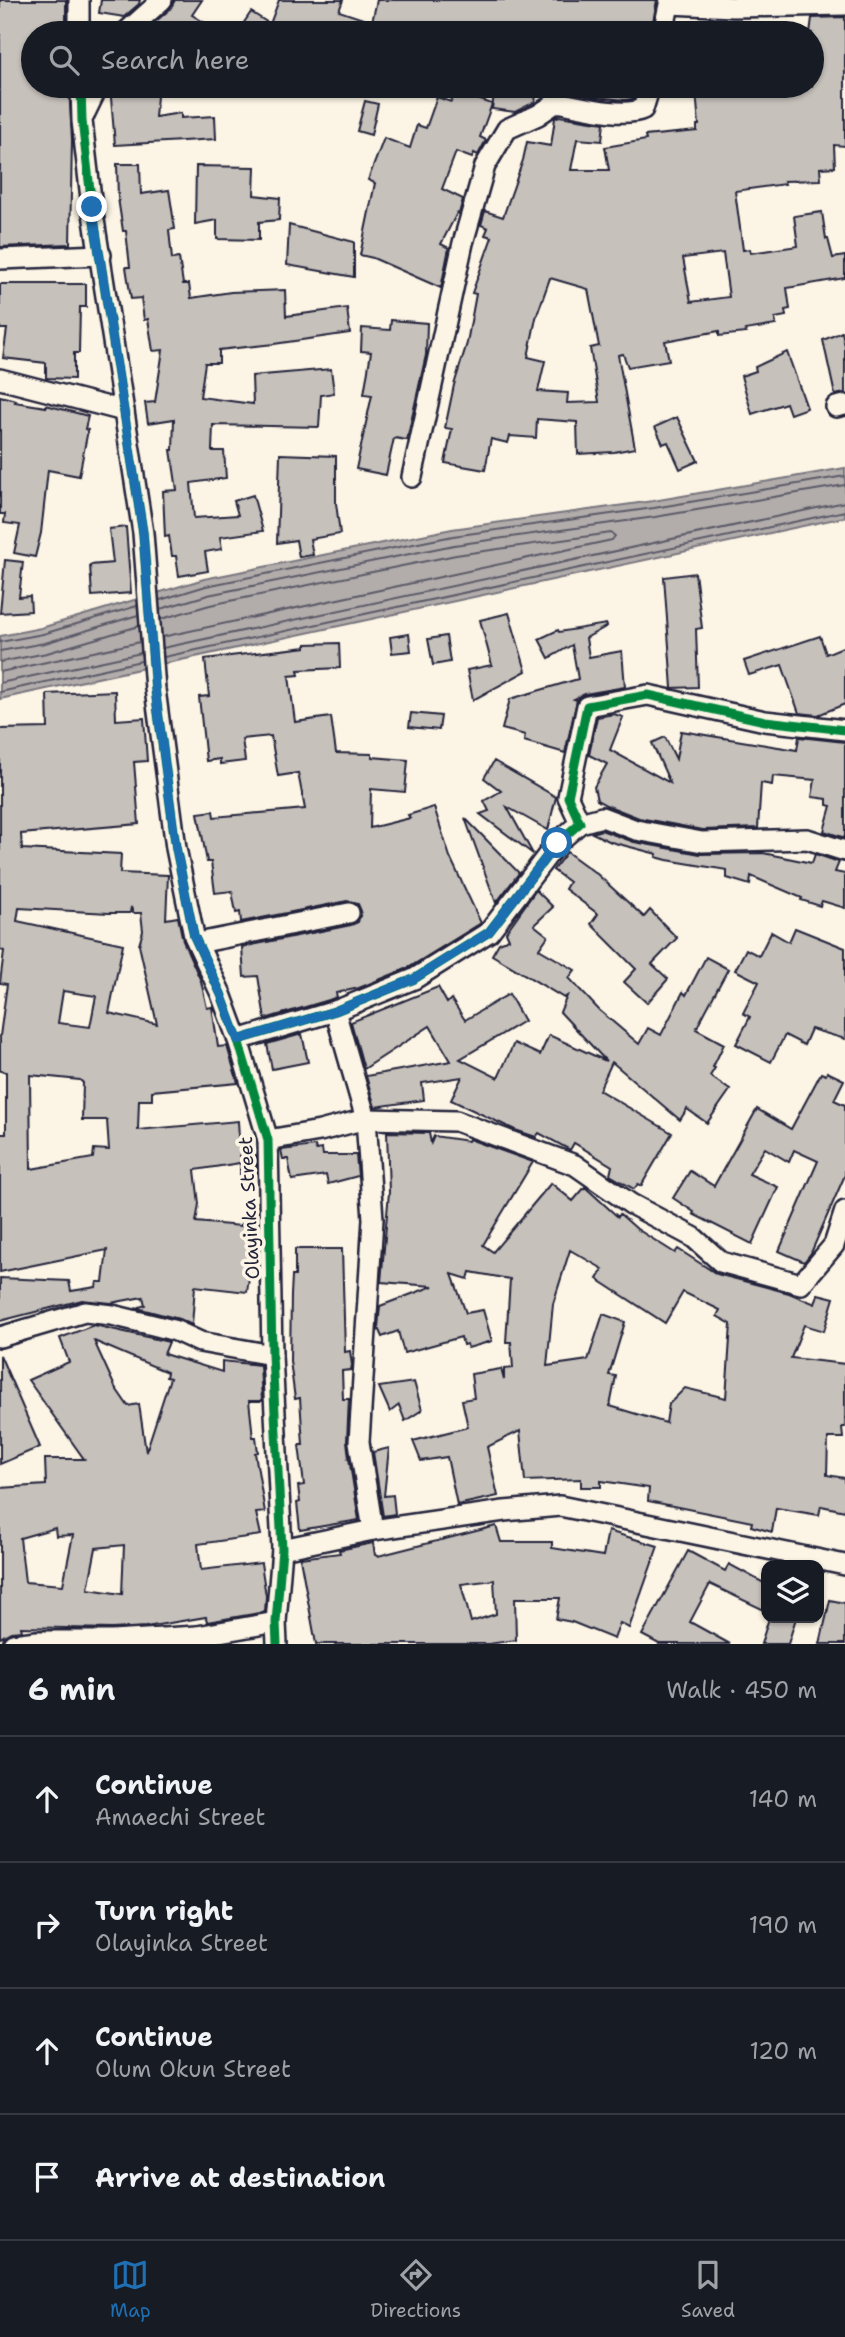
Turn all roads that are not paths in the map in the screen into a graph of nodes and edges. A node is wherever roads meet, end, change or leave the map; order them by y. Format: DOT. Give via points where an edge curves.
graph roads {
  1 [pos="79,0"];
  2 [pos="162,0"];
  3 [pos="670,2"];
  4 [pos="845,5"];
  5 [pos="79,21"];
  6 [pos="138,21"];
  7 [pos="666,21"];
  8 [pos="81,98"];
  9 [pos="93,98"];
  10 [pos="646,98"];
  11 [pos="82,121"];
  12 [pos="101,255"];
  13 [pos="0,259"];
  14 [pos="0,379"];
  15 [pos="124,411"];
  16 [pos="412,477"];
  17 [pos="845,730"];
  18 [pos="580,822"];
  19 [pos="845,851"];
  20 [pos="349,913"];
  21 [pos="196,939"];
  22 [pos="335,1011"];
  23 [pos="238,1040"];
  24 [pos="366,1119"];
  25 [pos="268,1140"];
  26 [pos="845,1211"];
  27 [pos="0,1337"];
  28 [pos="272,1355"];
  29 [pos="373,1530"];
  30 [pos="282,1549"];
  31 [pos="845,1564"];
  32 [pos="276,1622"];
  33 [pos="191,1640"];
  34 [pos="13,1644"];
  35 [pos="277,1644"];
  1 -- 5 [label="street"];
  2 -- 6 [label="street"];
  3 -- 4 [label="street" via="734,7"];
  3 -- 7 [label="street"];
  8 -- 11 [label="street, Olayinka Street"];
  9 -- 11 [label="street"];
  10 -- 16 [label="street" via="643,108 621,112 557,102 507,129 485,166 463,243"];
  11 -- 12 [label="street, Olayinka Street"];
  12 -- 13 [label="street"];
  12 -- 15 [label="street, Olayinka Street"];
  14 -- 15 [label="street"];
  15 -- 21 [label="street, Olayinka Street" via="143,533 155,689 176,848"];
  17 -- 18 [label="street" via="765,721 648,695 587,706 568,797"];
  18 -- 19 [label="street" via="602,817 636,830 702,842 807,839"];
  18 -- 22 [label="street" via="557,843 489,932 414,979"];
  20 -- 21 [label="street"];
  21 -- 23 [label="street, Olayinka Street"];
  22 -- 23 [label="street"];
  22 -- 24 [label="street"];
  23 -- 25 [label="street, Olayinka Street"];
  24 -- 25 [label="street"];
  24 -- 26 [label="street" via="456,1121 575,1165 631,1204 693,1237 721,1262 801,1284 834,1245"];
  24 -- 29 [label="street" via="373,1219 359,1442"];
  25 -- 28 [label="street, Olayinka Street"];
  27 -- 28 [label="street" via="85,1312"];
  28 -- 30 [label="street, Olayinka Street"];
  29 -- 30 [label="street"];
  29 -- 31 [label="street" via="560,1506"];
  30 -- 32 [label="street, Olayinka Street"];
  32 -- 33 [label="street"];
  32 -- 35 [label="street, Olayinka Street"];
  33 -- 34 [label="street"];
}
